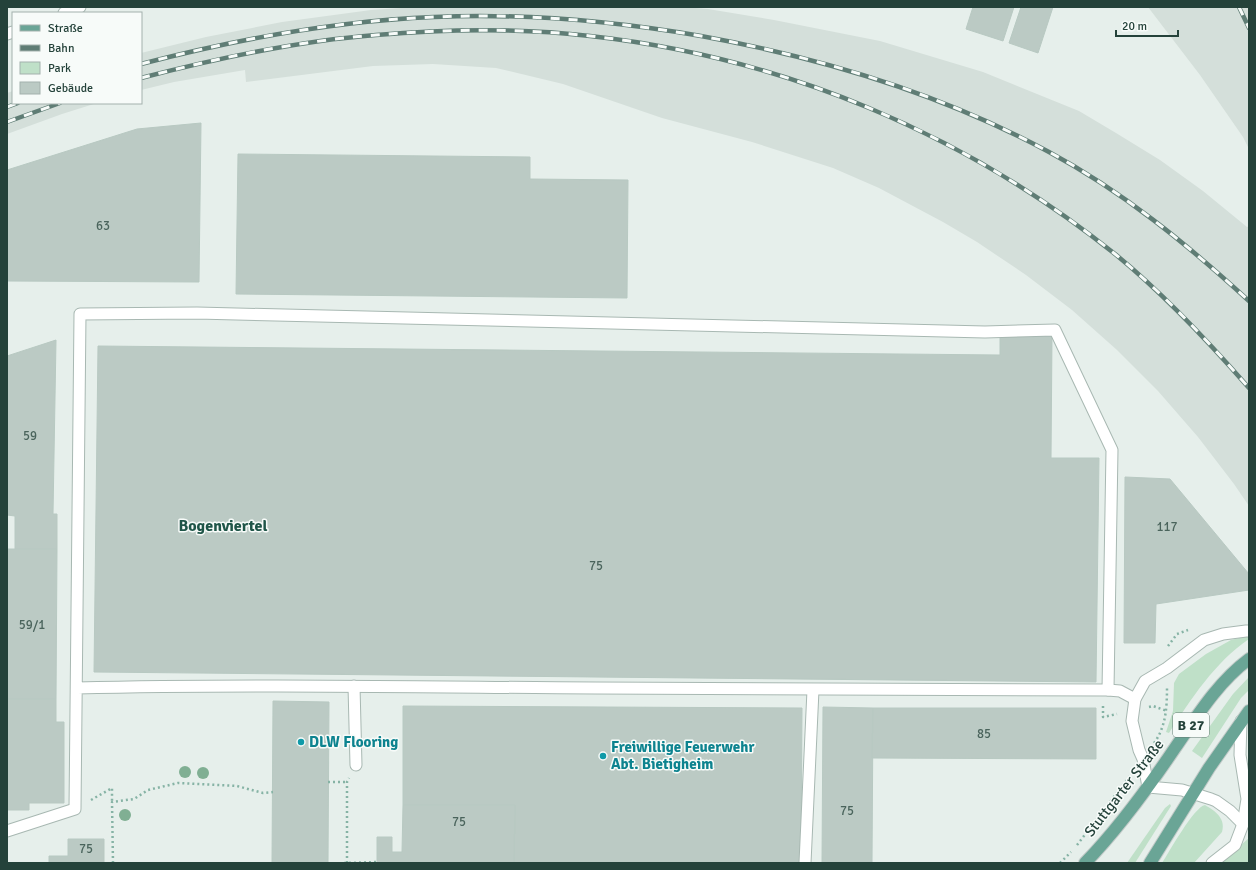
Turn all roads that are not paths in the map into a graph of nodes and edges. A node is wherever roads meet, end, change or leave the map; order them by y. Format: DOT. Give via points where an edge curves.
graph roads {
  1 [pos="80,7"];
  2 [pos="67,12"];
  3 [pos="1249,632"];
  4 [pos="1249,659"];
  5 [pos="354,686"];
  6 [pos="77,688"];
  7 [pos="813,690"];
  8 [pos="1108,690"];
  9 [pos="1135,698"];
  10 [pos="1249,711"];
  11 [pos="1241,721"];
  12 [pos="356,765"];
  13 [pos="1148,787"];
  14 [pos="1193,793"];
  15 [pos="1243,824"];
  16 [pos="7,831"];
  17 [pos="1089,861"];
  18 [pos="805,863"];
  19 [pos="1150,863"];
  20 [pos="1212,863"];
  1 -- 2 [label="lane"];
  3 -- 9 [label="lane" via="1223,634 1204,640 1145,681"];
  4 -- 13 [label="main road, Stuttgarter Straße / B 27" via="1214,693"];
  5 -- 6 [label="lane"];
  5 -- 7 [label="lane"];
  5 -- 12 [label="lane"];
  6 -- 8 [label="lane" via="80,314 197,313 985,332 1055,330 1112,450"];
  6 -- 16 [label="lane" via="75,808"];
  7 -- 8 [label="lane"];
  7 -- 18 [label="lane"];
  8 -- 9 [label="lane" via="1120,691"];
  9 -- 13 [label="lane" via="1132,721"];
  10 -- 11 [label="main road, B 27"];
  11 -- 14 [label="main road, B 27"];
  11 -- 15 [label="lane" via="1240,755 1247,799"];
  13 -- 14 [label="lane" via="1174,788"];
  13 -- 17 [label="main road, Stuttgarter Straße / B 27"];
  14 -- 15 [label="lane" via="1216,801 1230,810"];
  14 -- 19 [label="main road, B 27"];
  15 -- 20 [label="lane" via="1235,845"];
}
